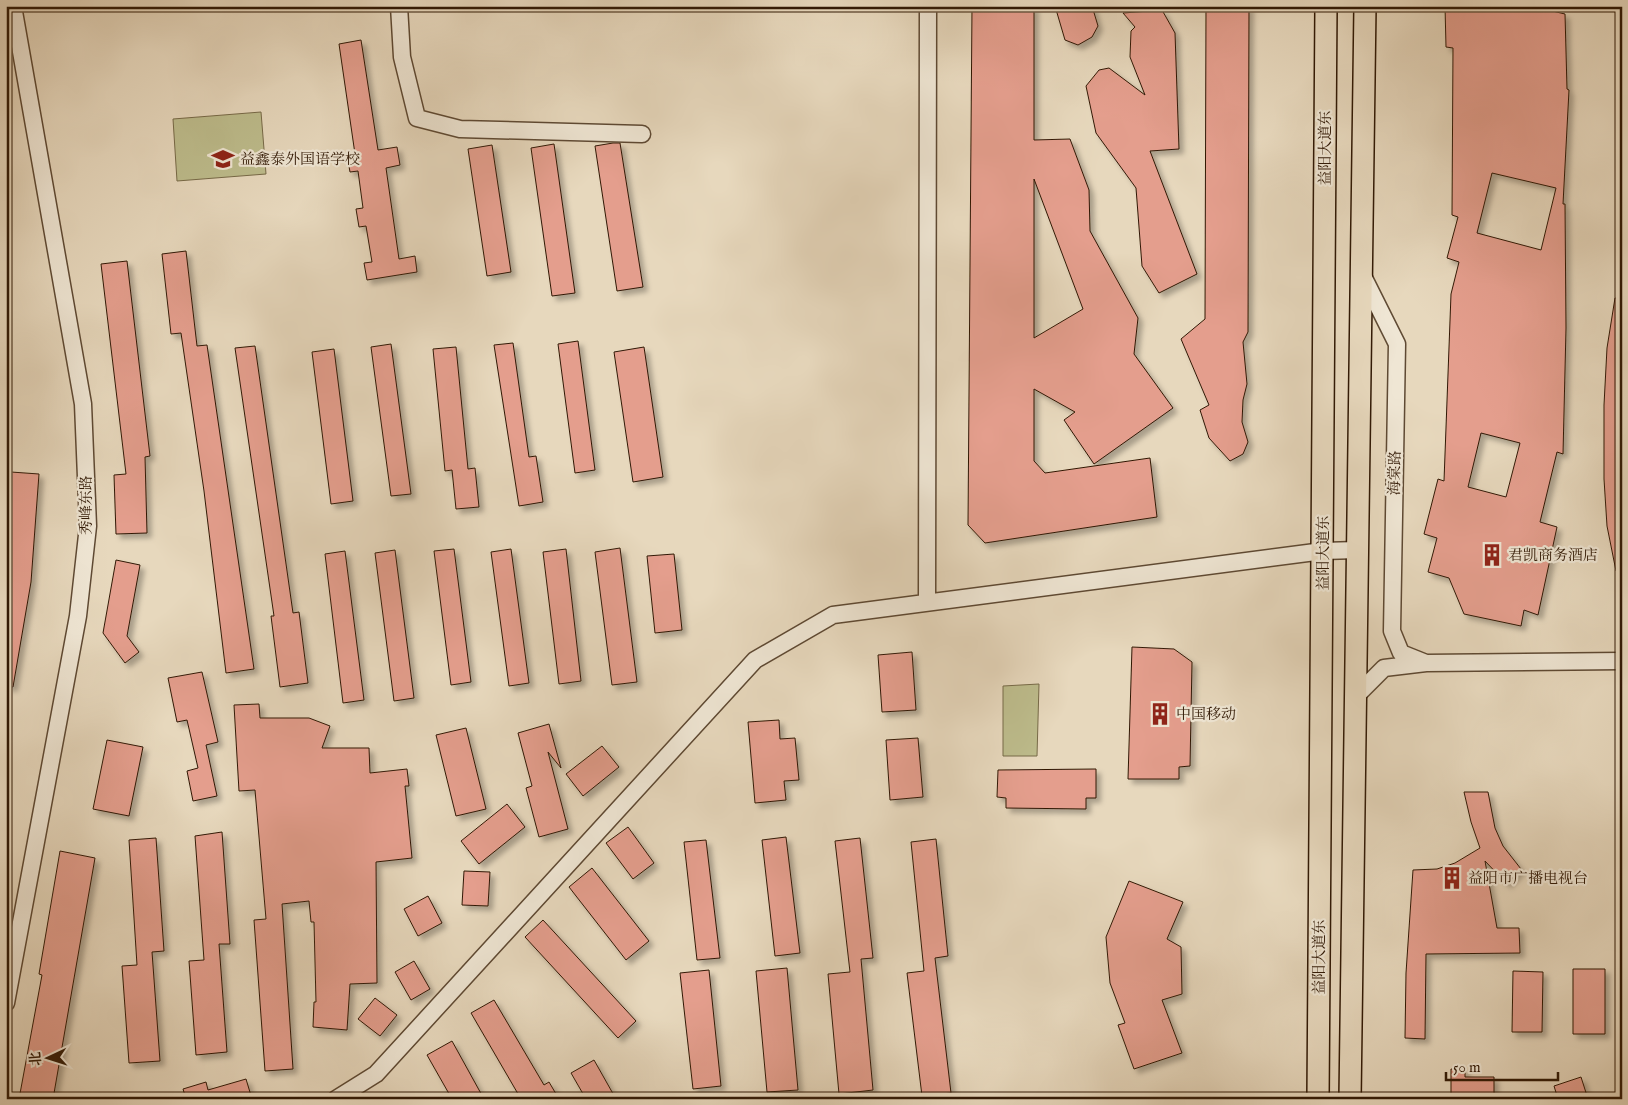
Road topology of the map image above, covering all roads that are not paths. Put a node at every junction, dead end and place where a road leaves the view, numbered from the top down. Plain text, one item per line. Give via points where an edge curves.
1 (13, 6) edge
2 (398, 6) edge
3 (928, 6) edge
4 (1326, 6) edge
5 (1365, 6) edge
6 (642, 134) dead end
7 (1362, 274) junction
8 (1357, 550) junction
9 (1323, 551) junction
10 (927, 602) junction
11 (1622, 661) edge
12 (1426, 663) junction
13 (1355, 697) junction
14 (6, 1003) edge
15 (336, 1099) edge
16 (1318, 1099) edge
17 (1350, 1099) edge

1 - 14 street, 秀峰东路 via 83,404 88,526 78,616
2 - 6 street via 402,57 417,118 460,129
3 - 10 street
4 - 9 main road, 益阳大道东
5 - 7 main road
7 - 8 main road
7 - 12 street, 海棠路 via 1397,344 1392,631 1401,653
8 - 9 street
8 - 13 main road
9 - 10 street
9 - 16 main road, 益阳大道东
10 - 15 street via 833,615 755,660 376,1074
11 - 12 street, 海棠路
12 - 13 street, 海棠路 via 1384,668
13 - 17 main road

